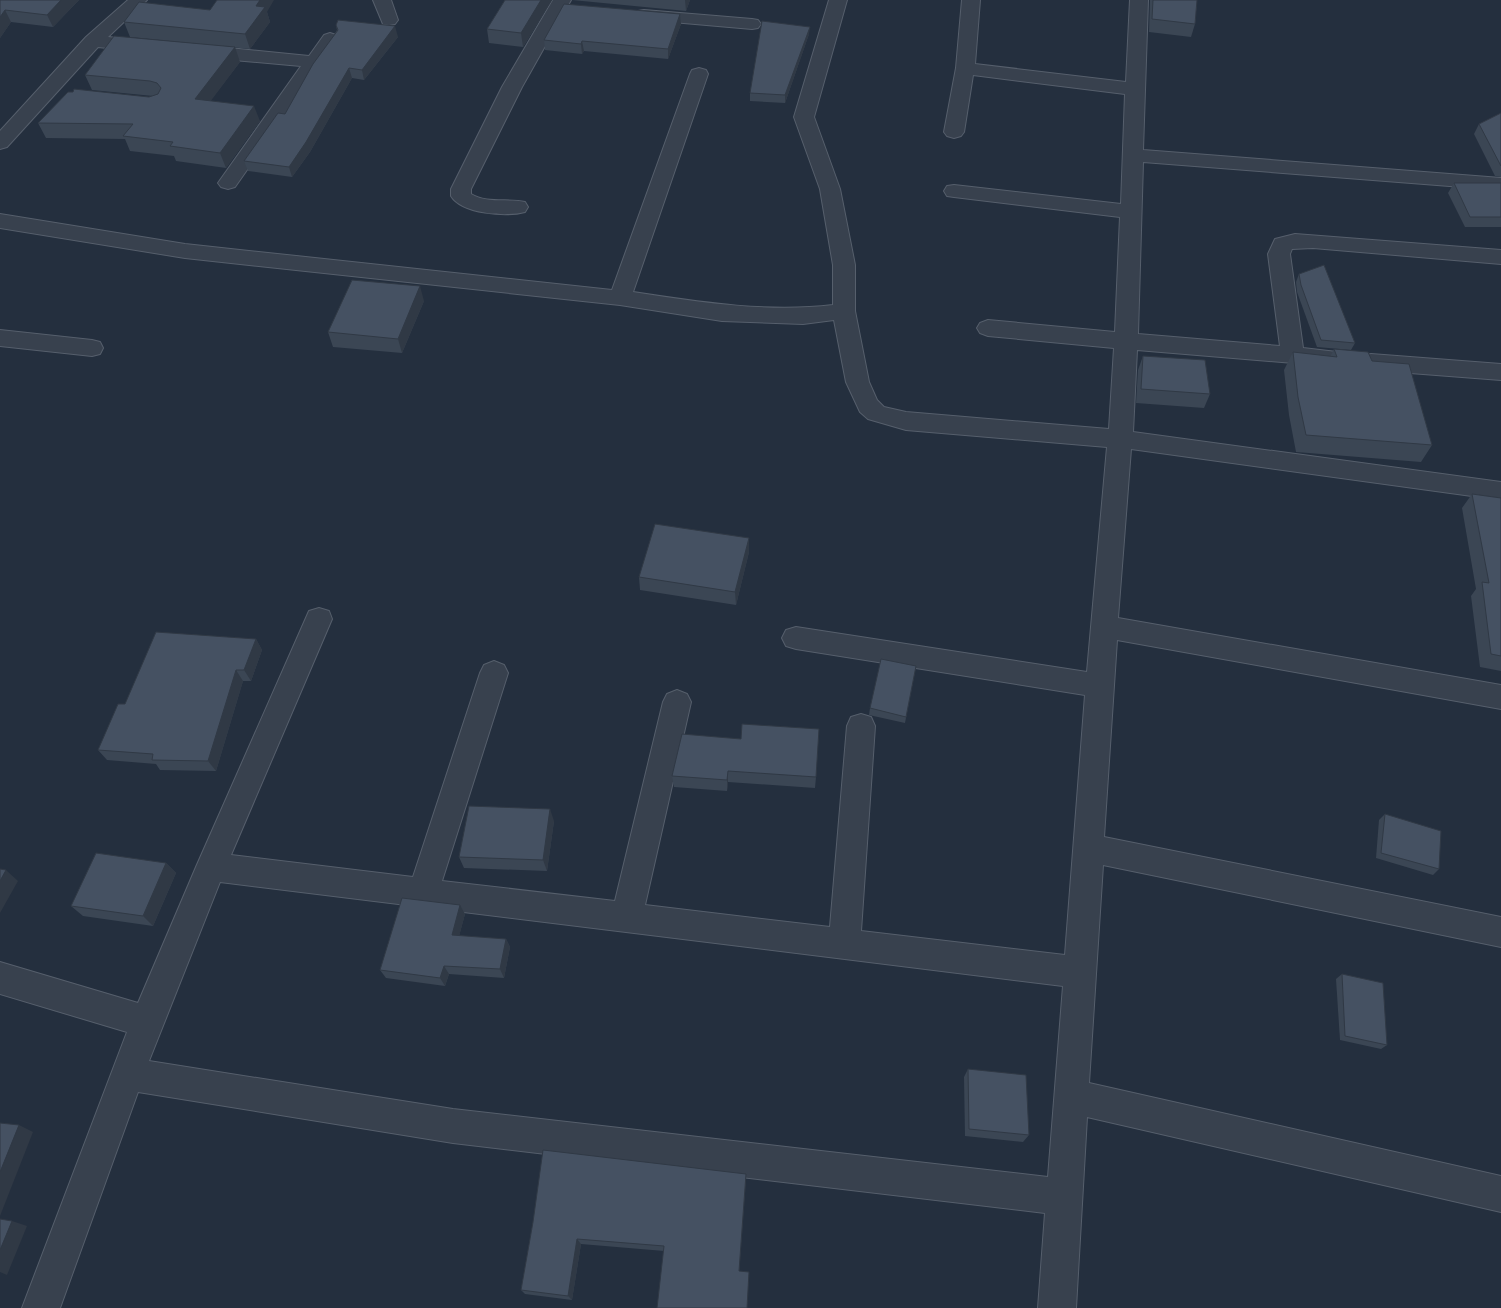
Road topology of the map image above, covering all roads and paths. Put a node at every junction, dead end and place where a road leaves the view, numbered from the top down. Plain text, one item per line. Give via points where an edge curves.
1 (138, 0) edge
2 (382, 0) edge
3 (838, 0) edge
4 (971, 0) edge
5 (1139, 0) edge
6 (566, 5) edge
7 (624, 13) edge
8 (390, 20) dead end
9 (752, 24) dead end
10 (330, 39) edge
11 (93, 40) junction
12 (160, 47) edge
13 (179, 49) edge
14 (314, 62) junction
15 (965, 68) junction
16 (699, 74) dead end
17 (1134, 89) junction
18 (46, 93) junction
19 (67, 95) edge
20 (954, 132) dead end
21 (0, 143) edge
22 (1134, 155) junction
23 (228, 183) dead end
24 (1501, 184) edge
25 (954, 191) dead end
26 (518, 206) dead end
27 (1132, 212) junction
28 (0, 221) edge
29 (1501, 258) edge
30 (620, 298) junction
31 (844, 311) junction
32 (988, 328) dead end
33 (0, 338) edge
34 (1126, 341) junction
35 (92, 348) dead end
36 (1293, 355) junction
37 (1501, 372) edge
38 (1120, 439) junction
39 (1501, 491) edge
40 (319, 619) dead end
41 (1104, 627) junction
42 (796, 638) dead end
43 (494, 673) dead end
44 (1100, 686) junction
45 (1501, 697) edge
46 (677, 702) dead end
47 (861, 726) dead end
48 (1089, 848) junction
49 (211, 867) junction
50 (424, 893) junction
51 (627, 917) junction
52 (1501, 932) edge
53 (844, 944) junction
54 (1081, 973) junction
55 (0, 978) edge
56 (147, 1022) junction
57 (128, 1074) junction
58 (1071, 1096) junction
59 (1501, 1194) edge
60 (1064, 1197) junction
61 (41, 1308) edge
62 (1057, 1308) edge

1 - 11 street
2 - 8 street
3 - 31 street via 804,118 830,189 844,265
4 - 15 street
5 - 17 street
6 - 26 street via 512,87 462,189 461,196 476,204
7 - 9 street
10 - 14 street
11 - 12 street
11 - 18 street
13 - 14 street
14 - 23 street
15 - 17 street
15 - 20 street
16 - 30 street
17 - 22 street
18 - 19 street
18 - 21 street
22 - 24 street
22 - 27 street
25 - 27 street
27 - 34 street
28 - 30 street via 185,251
29 - 36 street via 1313,240 1283,244 1279,254
30 - 31 street via 722,312 803,316
31 - 38 street via 862,400 875,412 906,421
32 - 34 street
33 - 35 street
34 - 36 street
34 - 38 street
36 - 37 street
38 - 39 street
38 - 41 street
40 - 49 street
41 - 44 street
41 - 45 street
42 - 44 street
43 - 50 street
44 - 48 street
46 - 51 street
47 - 53 street
48 - 52 street
48 - 54 street
49 - 50 street
49 - 56 street
50 - 51 street
51 - 53 street
53 - 54 street
54 - 58 street
55 - 56 street
56 - 57 street
57 - 60 street via 453,1126
57 - 61 street
58 - 59 street
58 - 60 street
60 - 62 street

